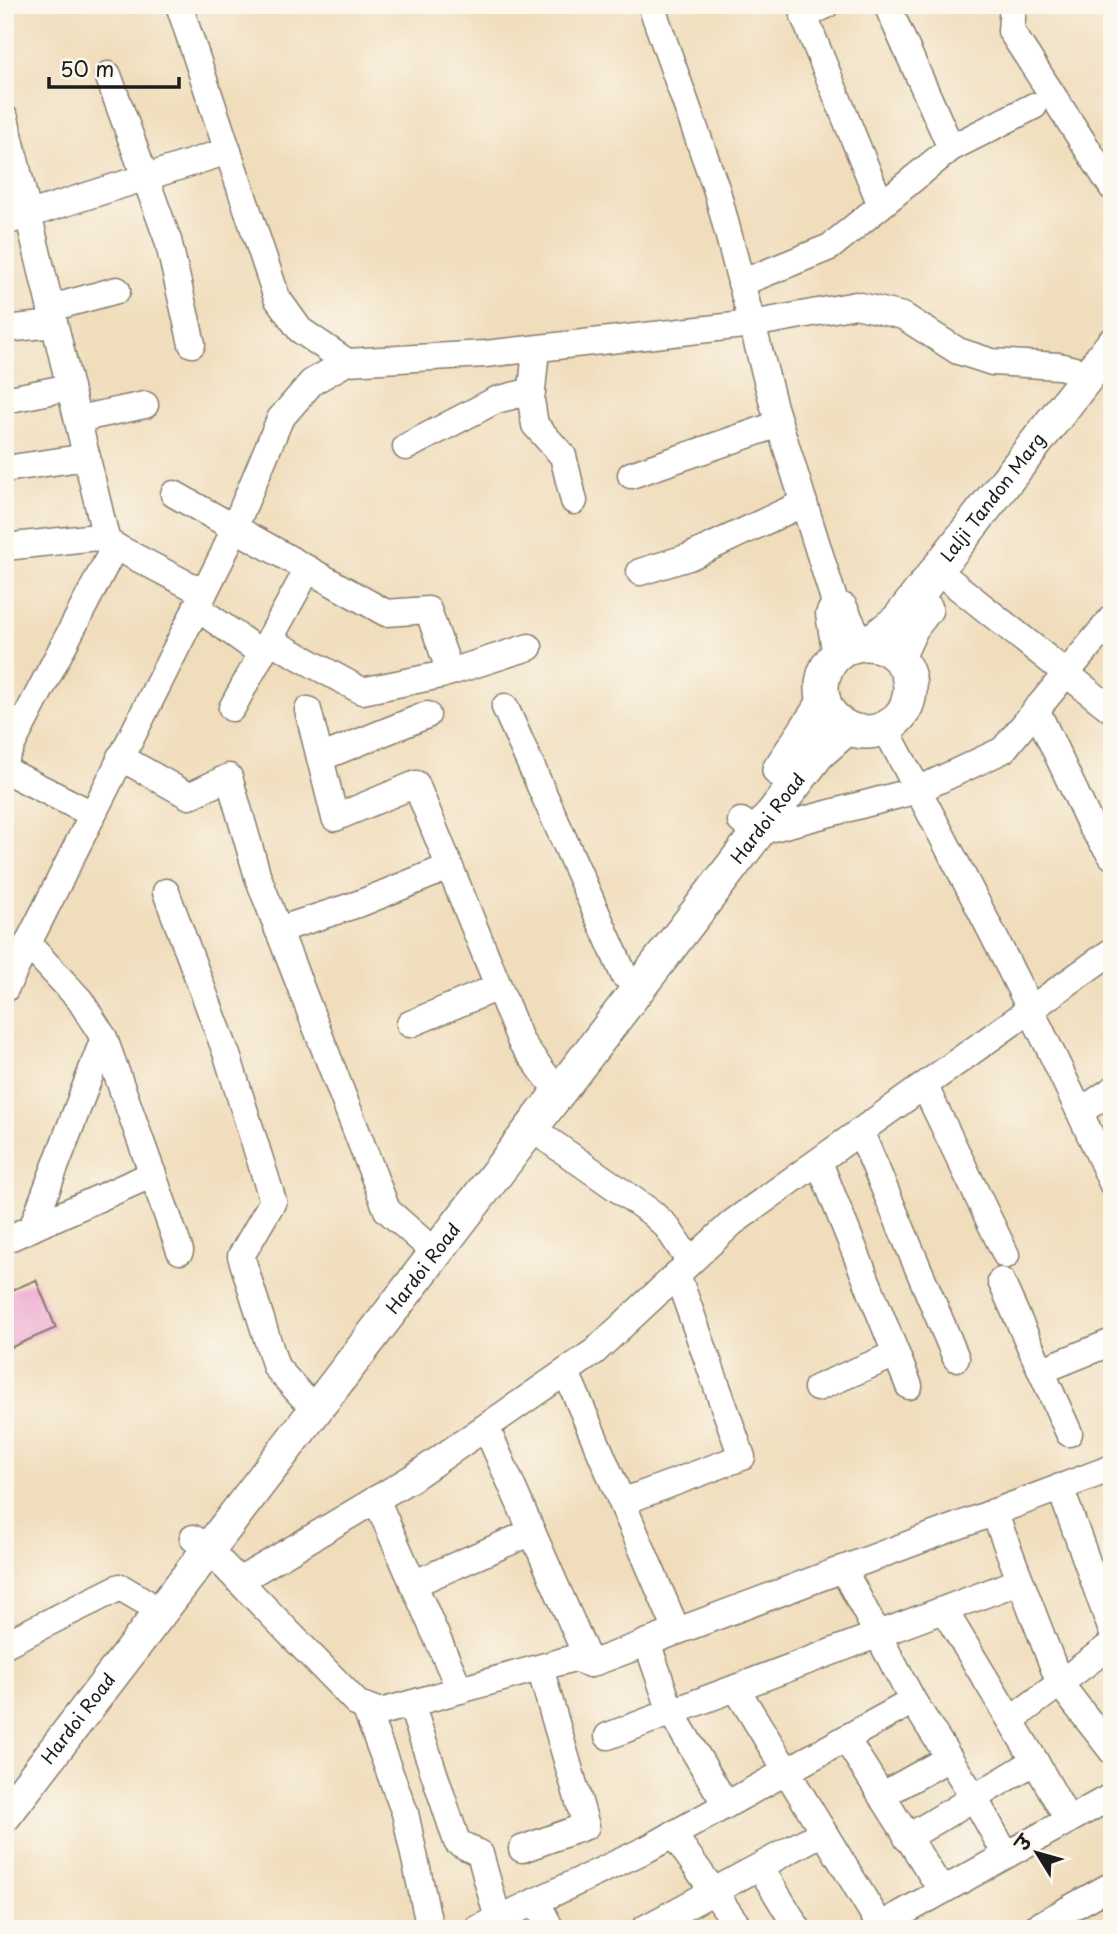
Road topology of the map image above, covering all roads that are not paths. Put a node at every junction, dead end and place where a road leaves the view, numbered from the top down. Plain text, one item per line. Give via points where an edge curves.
1 (179, 5) edge
2 (651, 5) edge
3 (826, 5) edge
4 (887, 5) edge
5 (1013, 5) edge
6 (108, 75) dead end
7 (1034, 106) dead end
8 (5, 118) edge
9 (951, 148) junction
10 (228, 151) junction
11 (147, 177) junction
12 (1112, 187) edge
13 (881, 205) junction
14 (17, 218) edge
15 (741, 283) junction
16 (117, 290) dead end
17 (52, 316) junction
18 (752, 324) junction
19 (5, 329) edge
20 (300, 330) junction
21 (192, 344) dead end
22 (1112, 345) edge
23 (536, 349) junction
24 (346, 362) junction
25 (1101, 369) edge
26 (312, 382) junction
27 (70, 387) junction
28 (532, 391) junction
29 (5, 400) edge
30 (145, 405) dead end
31 (78, 419) junction
32 (779, 424) junction
33 (406, 447) dead end
34 (87, 457) junction
35 (5, 469) edge
36 (631, 475) dead end
37 (174, 494) dead end
38 (574, 501) dead end
39 (804, 503) junction
40 (235, 527) junction
41 (111, 544) junction
42 (5, 547) edge
43 (307, 569) junction
44 (640, 572) dead end
45 (948, 579) junction
46 (200, 600) junction
47 (1112, 618) edge
48 (265, 647) junction
49 (529, 647) dead end
50 (866, 650) junction
51 (450, 672) junction
52 (1066, 673) junction
53 (823, 704) junction
54 (505, 707) dead end
55 (232, 708) dead end
56 (1037, 709) junction
57 (308, 710) dead end
58 (1112, 710) edge
59 (427, 715) dead end
60 (885, 728) junction
61 (846, 729) junction
62 (120, 757) junction
63 (5, 758) edge
64 (320, 758) junction
65 (5, 770) edge
66 (918, 790) junction
67 (92, 814) junction
68 (749, 827) junction
69 (1112, 856) edge
70 (449, 867) junction
71 (166, 892) dead end
72 (278, 930) junction
73 (28, 944) junction
74 (1112, 951) edge
75 (624, 975) junction
76 (498, 987) junction
77 (5, 989) edge
78 (1032, 1010) junction
79 (410, 1024) dead end
80 (104, 1038) junction
81 (554, 1082) junction
82 (925, 1087) junction
83 (1112, 1090) edge
84 (1080, 1112) junction
85 (531, 1128) junction
86 (860, 1133) junction
87 (819, 1162) junction
88 (153, 1174) junction
89 (1112, 1183) edge
90 (32, 1228) junction
91 (5, 1240) edge
92 (421, 1240) junction
93 (180, 1251) dead end
94 (684, 1268) junction
95 (1112, 1342) edge
96 (896, 1354) junction
97 (956, 1358) dead end
98 (1043, 1370) junction
99 (566, 1372) junction
100 (909, 1385) dead end
101 (817, 1388) dead end
102 (302, 1395) junction
103 (486, 1427) junction
104 (1069, 1433) dead end
105 (1112, 1468) edge
106 (1059, 1487) junction
107 (376, 1499) junction
108 (622, 1502) junction
109 (994, 1512) junction
110 (532, 1532) junction
111 (201, 1544) junction
112 (843, 1569) junction
113 (239, 1581) junction
114 (1020, 1581) junction
115 (413, 1584) junction
116 (144, 1601) junction
117 (944, 1610) junction
118 (677, 1631) junction
119 (1112, 1631) edge
120 (878, 1634) junction
121 (647, 1642) junction
122 (5, 1644) edge
123 (1112, 1644) edge
124 (590, 1664) junction
125 (540, 1668) junction
126 (1060, 1684) junction
127 (736, 1688) junction
128 (460, 1690) junction
129 (913, 1701) junction
130 (411, 1704) junction
131 (365, 1707) junction
132 (671, 1712) junction
133 (1011, 1720) junction
134 (608, 1736) dead end
135 (846, 1739) junction
136 (1112, 1751) edge
137 (949, 1758) junction
138 (1035, 1761) junction
139 (786, 1772) junction
140 (5, 1781) edge
141 (881, 1796) junction
142 (1112, 1796) edge
143 (975, 1799) junction
144 (726, 1805) junction
145 (5, 1815) edge
146 (1068, 1820) junction
147 (823, 1832) junction
148 (673, 1834) junction
149 (907, 1838) junction
150 (522, 1849) dead end
151 (1006, 1855) junction
152 (760, 1867) junction
153 (1112, 1885) edge
154 (942, 1891) junction
155 (714, 1892) junction
156 (536, 1901) junction
157 (1063, 1921) edge
158 (487, 1924) edge
159 (654, 1927) edge
160 (877, 1927) edge
161 (430, 1929) edge
162 (551, 1929) edge
163 (740, 1929) edge
164 (798, 1929) edge
165 (1033, 1929) edge

1 - 10 street
2 - 15 street via 717,191
3 - 13 street via 804,16
4 - 9 street
5 - 12 street via 1011,31
6 - 11 street
7 - 9 street
8 - 14 street
9 - 13 street
10 - 11 street
10 - 20 street via 277,298
11 - 14 street
11 - 21 street via 168,240
13 - 15 street via 830,247
14 - 17 street
15 - 18 street
16 - 17 street
17 - 19 street
17 - 27 street
18 - 23 street
18 - 25 street via 856,305 903,316 958,351 992,362
18 - 32 street
20 - 24 street
20 - 26 street
22 - 25 main road, Lalji Tandon Marg
23 - 24 street
23 - 28 street
24 - 26 street
25 - 45 main road, Lalji Tandon Marg
25 - 50 main road, Lalji Tandon Marg via 898,620
26 - 40 street via 280,419
27 - 29 street
27 - 31 street
28 - 33 street via 496,400
28 - 38 street via 535,425 563,456
30 - 31 street
31 - 34 street
32 - 36 street
32 - 39 street
34 - 35 street
34 - 41 street
37 - 40 street
39 - 44 street via 689,558
39 - 50 street via 835,603 829,614
40 - 43 street
40 - 46 street
41 - 42 street via 97,537
41 - 46 street
41 - 63 street
43 - 48 street
43 - 51 street via 386,613 428,610
45 - 50 main road, Lalji Tandon Marg via 912,627
45 - 52 street
46 - 48 street
46 - 62 street
47 - 52 street
48 - 51 street via 362,691
48 - 55 street
49 - 51 street
50 - 53 main road via 827,666 821,685
50 - 60 main road via 909,675 907,707
52 - 56 street
52 - 58 street
53 - 61 main road
53 - 68 main road, Hardoi Road
54 - 75 street
56 - 66 street via 1003,750
56 - 69 street via 1091,826
57 - 64 street
59 - 64 street
60 - 61 main road via 862,733
60 - 66 street
61 - 68 main road, Hardoi Road
62 - 67 street
62 - 72 street via 189,796 229,778
64 - 70 street via 335,818 416,784
65 - 67 street
66 - 68 street
66 - 78 street
67 - 73 street
68 - 75 main road, Hardoi Road
68 - 81 main road, Hardoi Road
70 - 72 street via 361,904
70 - 76 street
71 - 102 street via 227,1055 273,1201 241,1256 276,1367
72 - 92 street via 387,1210
73 - 77 street
73 - 80 street via 80,1000
74 - 78 street
75 - 81 main road, Hardoi Road
76 - 79 street
76 - 81 street via 521,1042
78 - 82 street
78 - 84 street
80 - 88 street
80 - 90 street
81 - 85 main road, Hardoi Road
81 - 92 main road, Hardoi Road
82 - 86 street
82 - 98 street
83 - 84 street
84 - 89 street
85 - 94 street via 652,1213 667,1227
85 - 111 main road, Hardoi Road
86 - 87 street
86 - 97 street
87 - 94 street via 732,1223
87 - 96 street
88 - 90 street
88 - 93 street
90 - 91 street
92 - 102 main road, Hardoi Road
94 - 99 street via 594,1352
94 - 108 street via 742,1457
95 - 98 street
96 - 100 street
96 - 101 street
98 - 104 street
99 - 103 street
99 - 108 street
102 - 111 main road, Hardoi Road
103 - 107 street
103 - 110 street
105 - 106 street
106 - 109 street
106 - 119 street
107 - 113 street
107 - 115 street
108 - 118 street
109 - 112 street
109 - 114 street
110 - 115 street
110 - 124 street
111 - 113 street
111 - 116 main road, Hardoi Road
111 - 145 main road, Hardoi Road
112 - 118 street
112 - 120 street
113 - 131 street
114 - 117 street
114 - 126 street
115 - 128 street
116 - 122 street via 120,1587
116 - 140 main road, Hardoi Road
117 - 120 street
117 - 133 street
118 - 121 street
120 - 127 street
120 - 129 street
121 - 124 street
121 - 132 street
123 - 126 street
124 - 125 street via 574,1658
125 - 128 street
125 - 150 street via 586,1826
126 - 133 street
126 - 136 street
127 - 132 street
127 - 139 street
128 - 130 street
129 - 135 street
129 - 137 street
130 - 131 street via 382,1712
130 - 158 street via 457,1842 480,1854
131 - 161 street via 405,1813
132 - 134 street
132 - 144 street
133 - 138 street
135 - 139 street
135 - 141 street
137 - 141 street
137 - 143 street
138 - 143 street
138 - 146 street
139 - 144 street
139 - 147 street
141 - 149 street
142 - 146 street
143 - 149 street
143 - 151 street
144 - 148 street
146 - 151 street
147 - 152 street
147 - 160 street
148 - 155 street
148 - 156 street
149 - 154 street
151 - 154 street
152 - 155 street
152 - 164 street
153 - 157 street
154 - 160 street
155 - 159 street
155 - 163 street
156 - 158 street
156 - 162 street
157 - 165 street

